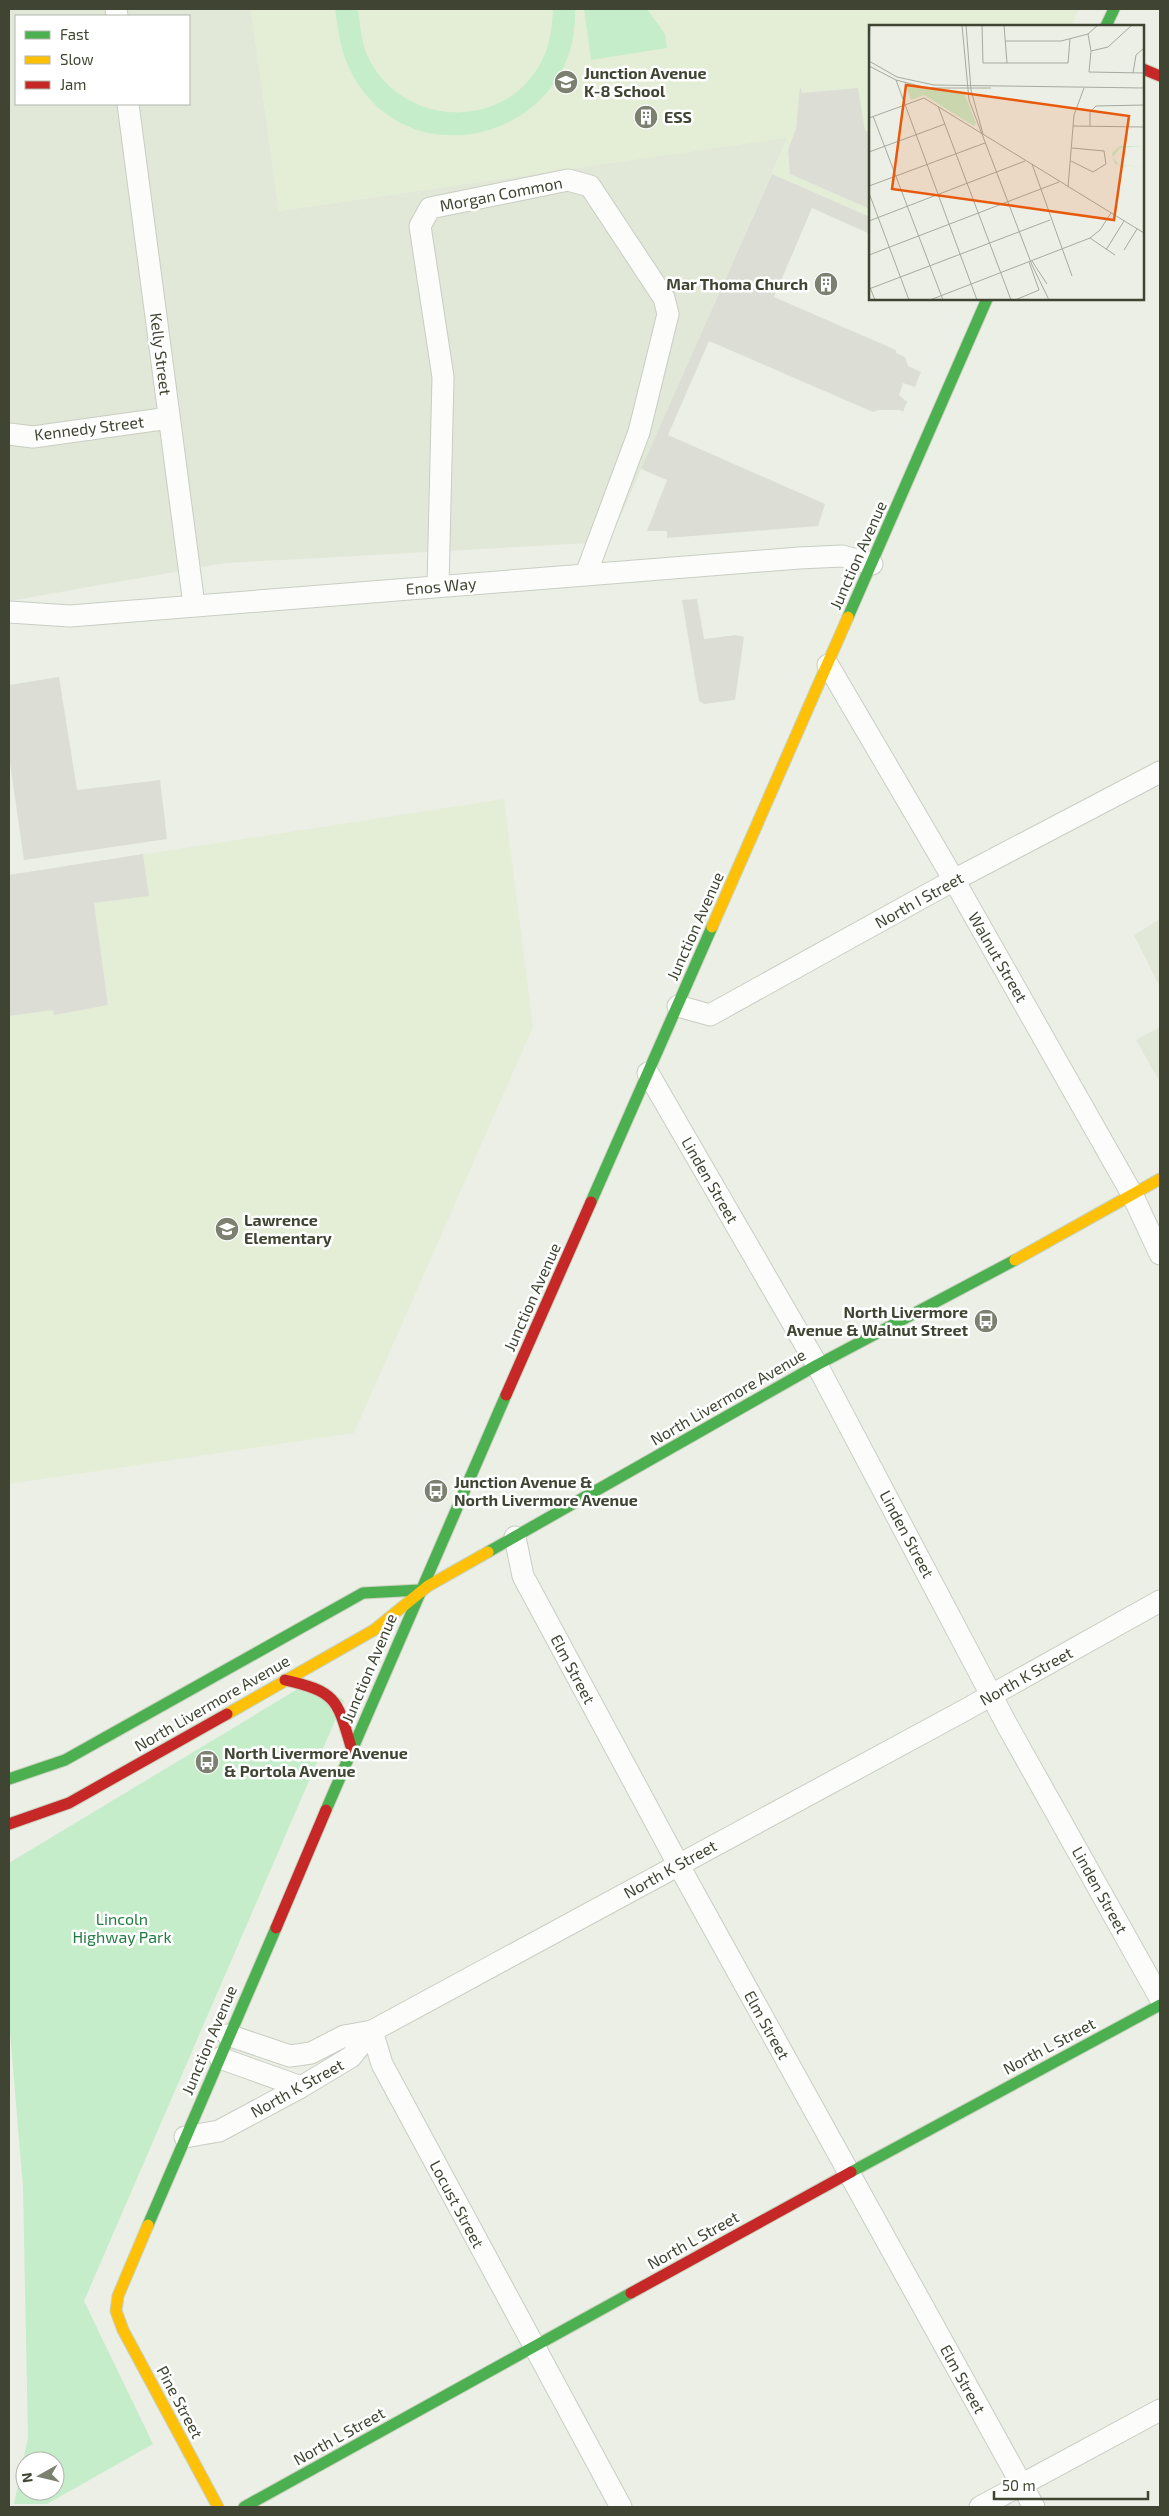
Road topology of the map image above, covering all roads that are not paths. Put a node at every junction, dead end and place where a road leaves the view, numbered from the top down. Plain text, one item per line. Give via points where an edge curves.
1 (1114, 9) edge
2 (1106, 25) edge
3 (1144, 69) edge
4 (1160, 76) edge
5 (128, 105) edge
6 (987, 300) edge
7 (169, 418) junction
8 (9, 434) edge
9 (872, 564) junction
10 (586, 574) junction
11 (438, 586) junction
12 (194, 605) junction
13 (9, 612) edge
14 (828, 665) junction
15 (1160, 772) edge
16 (954, 880) junction
17 (678, 1006) junction
18 (648, 1073) junction
19 (1160, 1179) edge
20 (1132, 1194) junction
21 (1160, 1254) edge
22 (816, 1365) junction
23 (515, 1537) junction
24 (420, 1590) junction
25 (1160, 1601) edge
26 (285, 1680) junction
27 (991, 1695) junction
28 (352, 1750) junction
29 (9, 1779) edge
30 (9, 1824) edge
31 (678, 1864) junction
32 (1160, 1998) edge
33 (1160, 2005) edge
34 (372, 2032) junction
35 (228, 2035) junction
36 (220, 2058) junction
37 (301, 2088) junction
38 (185, 2137) junction
39 (849, 2173) junction
40 (116, 2311) joint
41 (534, 2346) junction
42 (1160, 2410) edge
43 (1022, 2486) junction
44 (218, 2507) edge
45 (244, 2507) edge
46 (621, 2507) edge
47 (980, 2507) edge
48 (1034, 2507) edge

1 - 2 street
3 - 4 street
5 - 7 street, Kelly Street
6 - 9 street, Junction Avenue
7 - 8 street, Kennedy Street via 33,437
7 - 12 street, Kelly Street
9 - 10 street, Enos Way via 842,556
9 - 14 street, Junction Avenue
10 - 11 street, Enos Way
10 - 11 street, Morgan Common via 639,432 668,314 664,298 590,186 568,180 430,208 420,226 443,377
11 - 12 street, Enos Way
12 - 13 street, Enos Way via 70,616
14 - 16 street, Walnut Street
14 - 17 street, Junction Avenue
15 - 16 street, North I Street
16 - 17 street, North I Street via 710,1015
16 - 20 street, Walnut Street
17 - 18 street, Junction Avenue
18 - 22 street, Linden Street
18 - 24 street, Junction Avenue
19 - 20 street, North Livermore Avenue
20 - 21 street, Walnut Street
20 - 22 street, North Livermore Avenue via 968,1286
22 - 23 street, North Livermore Avenue
22 - 27 street, Linden Street
23 - 24 street, North Livermore Avenue
23 - 31 street, Elm Street via 523,1576
24 - 26 street, North Livermore Avenue via 374,1630
24 - 28 street, Junction Avenue
24 - 29 street, North Livermore Avenue via 363,1593 65,1760
25 - 27 street, North K Street
26 - 28 street via 318,1687 331,1695 338,1706
26 - 30 street, North Livermore Avenue via 69,1803
27 - 31 street, North K Street
27 - 32 street, Linden Street
28 - 35 street, Junction Avenue
31 - 34 street, North K Street
31 - 39 street, Elm Street
33 - 39 street, North L Street
34 - 35 street via 344,2036 310,2053 290,2056
34 - 37 street, North K Street via 352,2057
34 - 41 street, Locust Street via 382,2064
35 - 36 street, Junction Avenue
36 - 37 street
36 - 38 street, Junction Avenue
37 - 38 street, North K Street via 219,2131
38 - 40 street, Junction Avenue via 118,2296
39 - 41 street, North L Street
39 - 43 street, Elm Street
40 - 44 street, Pine Street via 123,2330
41 - 45 street, North L Street
41 - 46 street, Locust Street
42 - 43 street
43 - 47 street
43 - 48 street, Elm Street

